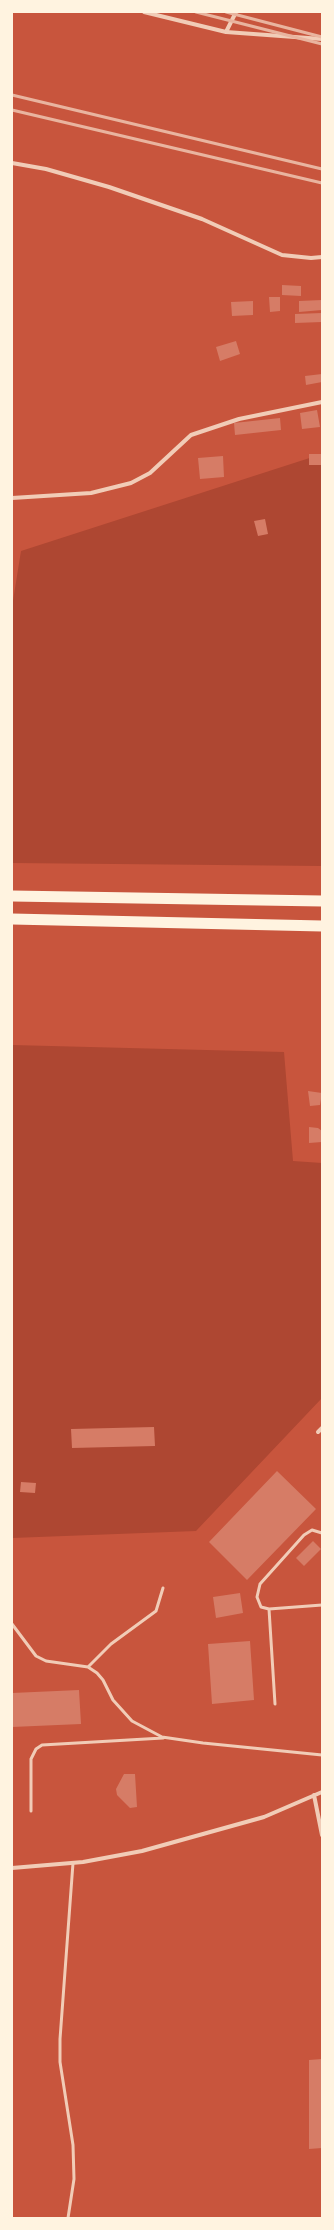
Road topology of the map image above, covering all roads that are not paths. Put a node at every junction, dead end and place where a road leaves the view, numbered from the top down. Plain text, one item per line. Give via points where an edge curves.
1 (144, 12) edge
2 (236, 12) edge
3 (226, 32) junction
4 (322, 39) edge
5 (12, 163) edge
6 (322, 257) edge
7 (322, 402) edge
8 (12, 498) edge
9 (12, 896) edge
10 (322, 901) edge
11 (12, 919) edge
12 (322, 926) edge
13 (322, 1428) edge
14 (318, 1432) dead end
15 (322, 1533) edge
16 (163, 1588) dead end
17 (322, 1605) edge
18 (269, 1610) junction
19 (12, 1624) edge
20 (88, 1667) junction
21 (275, 1704) dead end
22 (169, 1738) junction
23 (322, 1755) edge
24 (322, 1792) edge
25 (314, 1795) junction
26 (31, 1811) dead end
27 (322, 1835) edge
28 (73, 1863) junction
29 (12, 1868) edge
30 (68, 2218) edge

1 - 3 street
2 - 3 street
3 - 4 street
5 - 6 street via 46,169 195,216 282,255
7 - 8 street via 239,419 191,435 150,473 131,483 92,493
9 - 10 highway
11 - 12 highway
13 - 14 street
15 - 18 lane via 312,1530 304,1535 260,1584 257,1597 261,1607
16 - 20 lane via 156,1611 111,1644
17 - 18 lane
18 - 21 lane
19 - 20 lane via 36,1656 46,1661
20 - 22 lane via 104,1680 113,1700 132,1721 162,1737
22 - 23 lane
22 - 26 lane via 42,1745 36,1749 31,1759
24 - 25 street
25 - 27 street
25 - 28 street via 264,1818 142,1851
28 - 29 street
28 - 30 lane via 60,2039 60,2062 73,2145 74,2179

